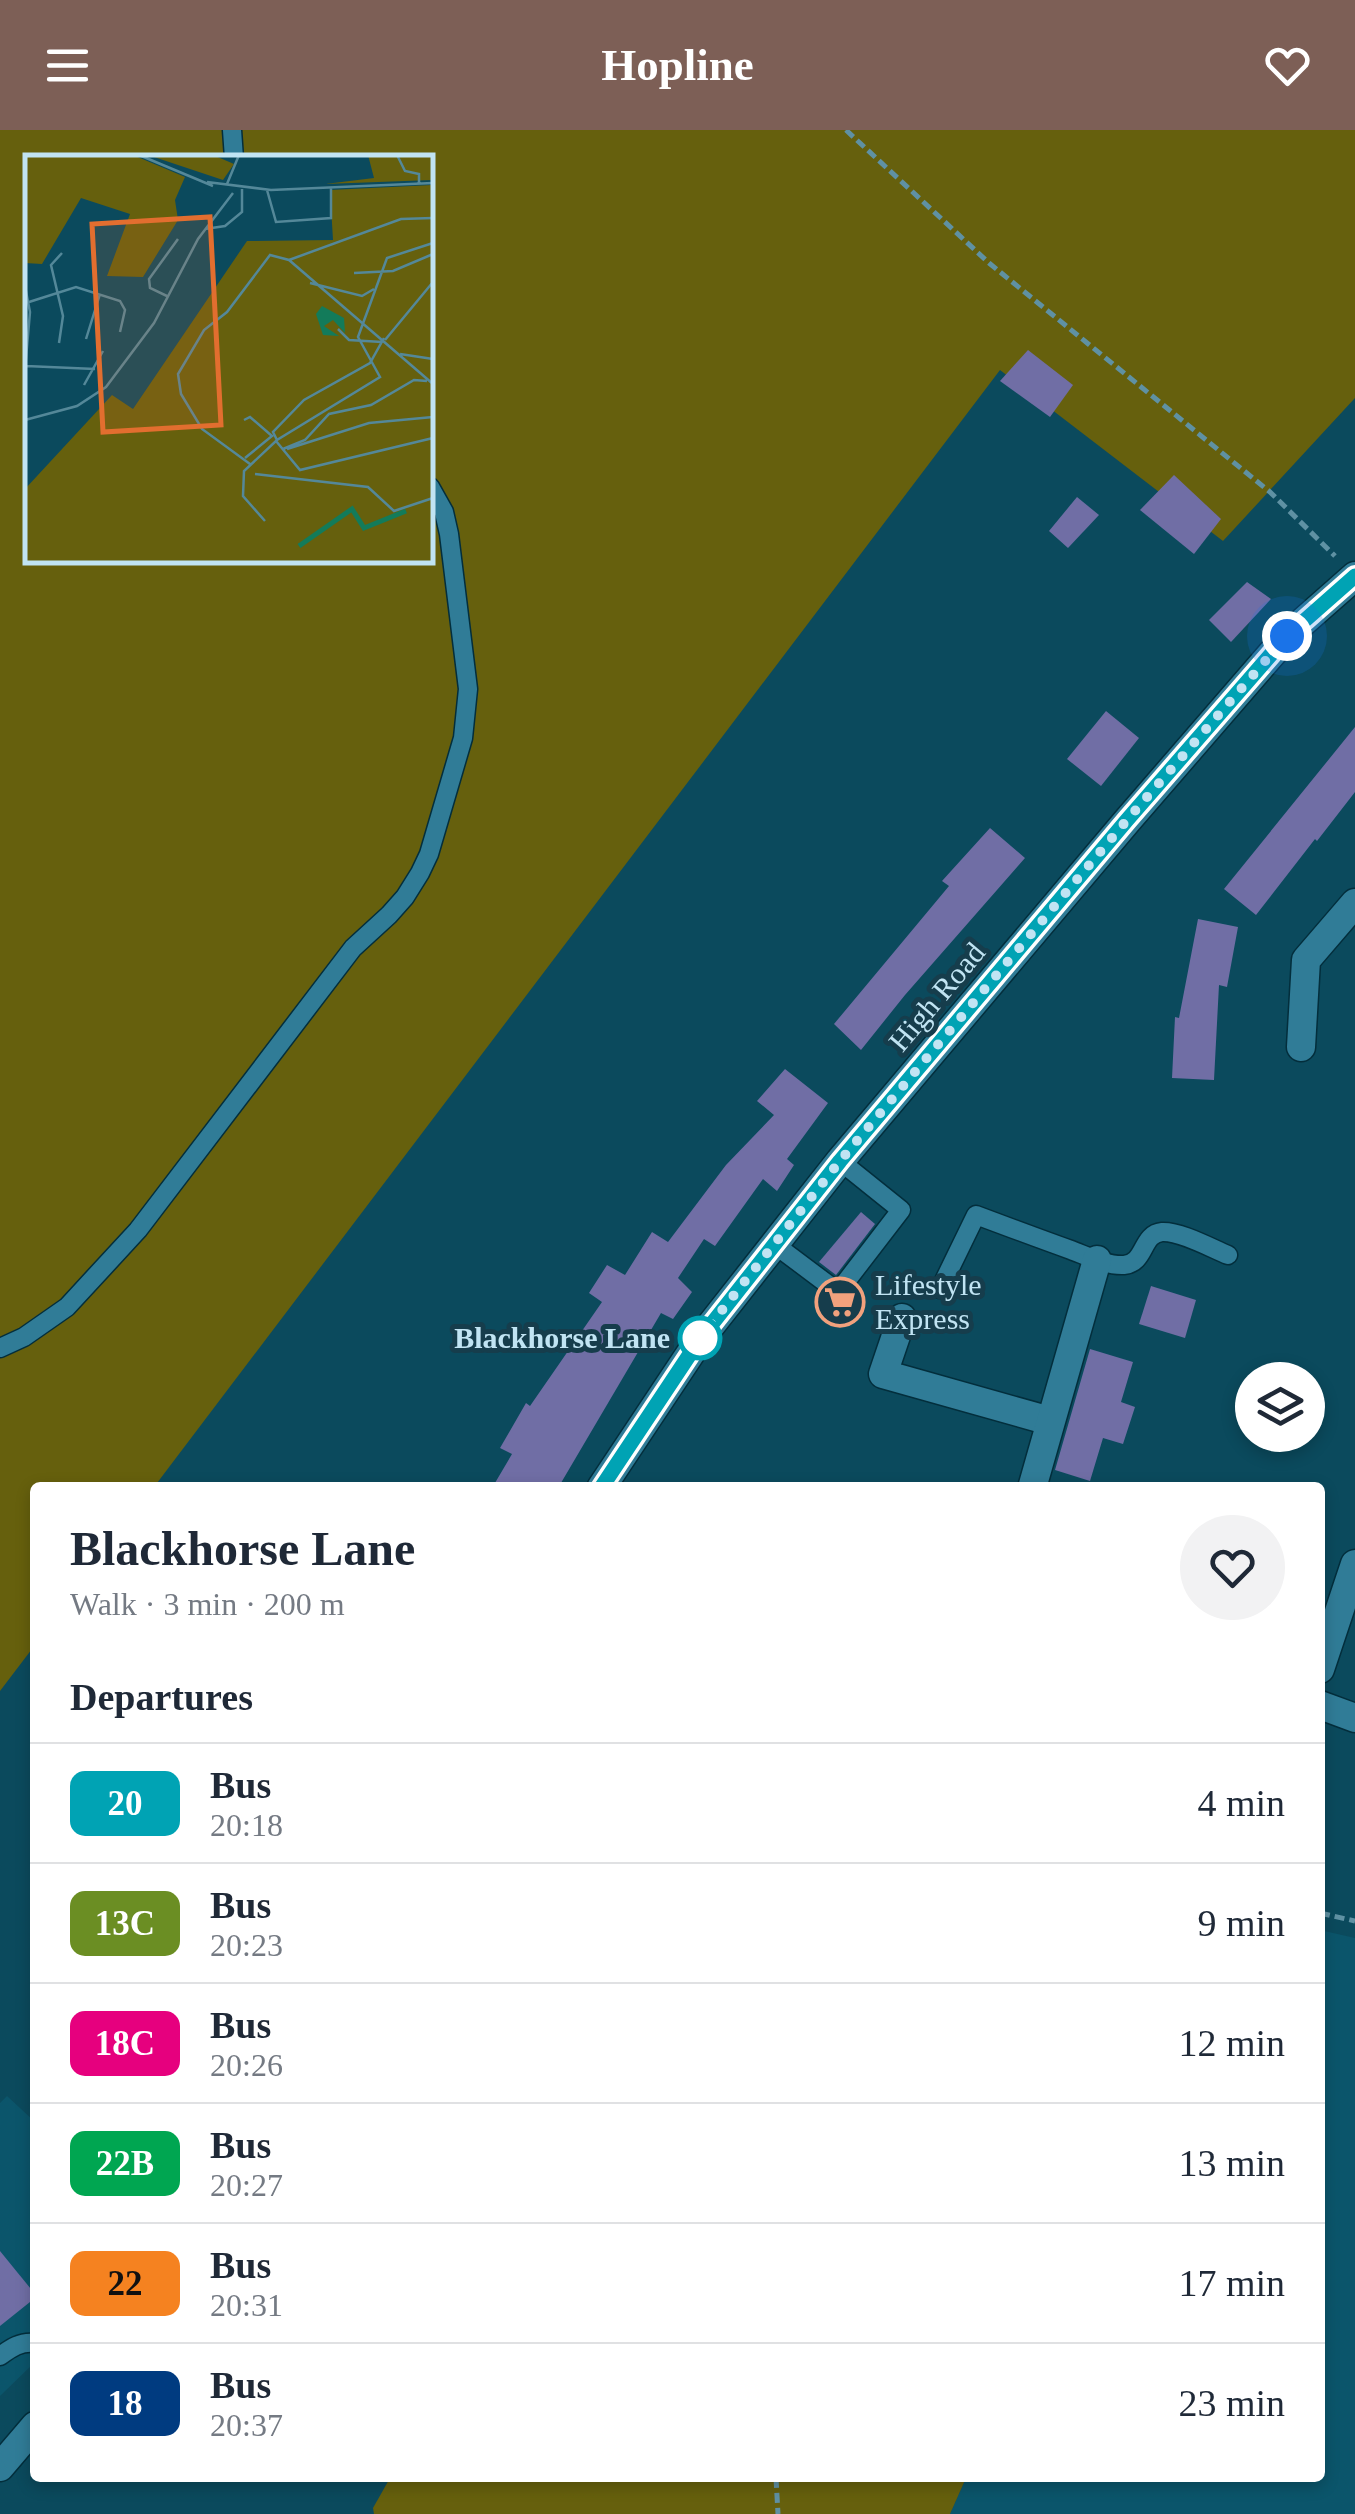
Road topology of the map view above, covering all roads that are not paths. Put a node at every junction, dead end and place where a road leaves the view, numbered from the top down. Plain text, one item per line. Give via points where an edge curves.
1 (232, 130) edge
2 (234, 155) edge
3 (432, 490) edge
4 (1348, 569) edge
5 (1355, 904) edge
6 (1301, 1047) dead end
7 (840, 1161) junction
8 (774, 1244) junction
9 (1228, 1255) dead end
10 (1097, 1260) junction
11 (940, 1289) dead end
12 (902, 1318) dead end
13 (0, 1348) edge
14 (1050, 1421) junction
15 (605, 1482) edge
16 (1034, 1482) edge
17 (1355, 1564) edge
18 (1325, 1654) edge
19 (1325, 1707) edge
20 (1355, 1718) edge
21 (30, 2342) edge
22 (0, 2356) edge
23 (30, 2432) edge
24 (0, 2466) edge

1 - 2 lane
3 - 13 lane via 449,534 468,689 464,738 420,873 353,948 138,1230 67,1307
4 - 7 main road, High Road
5 - 6 main road via 1306,960
7 - 8 main road, High Road
7 - 8 lane via 902,1210 838,1292
8 - 15 main road, High Road via 700,1339
9 - 10 lane via 1166,1232 1154,1234 1133,1263
10 - 11 lane via 976,1215
10 - 14 main road
12 - 14 main road via 884,1374
14 - 16 main road
17 - 18 main road
19 - 20 main road
21 - 22 lane
23 - 24 main road

